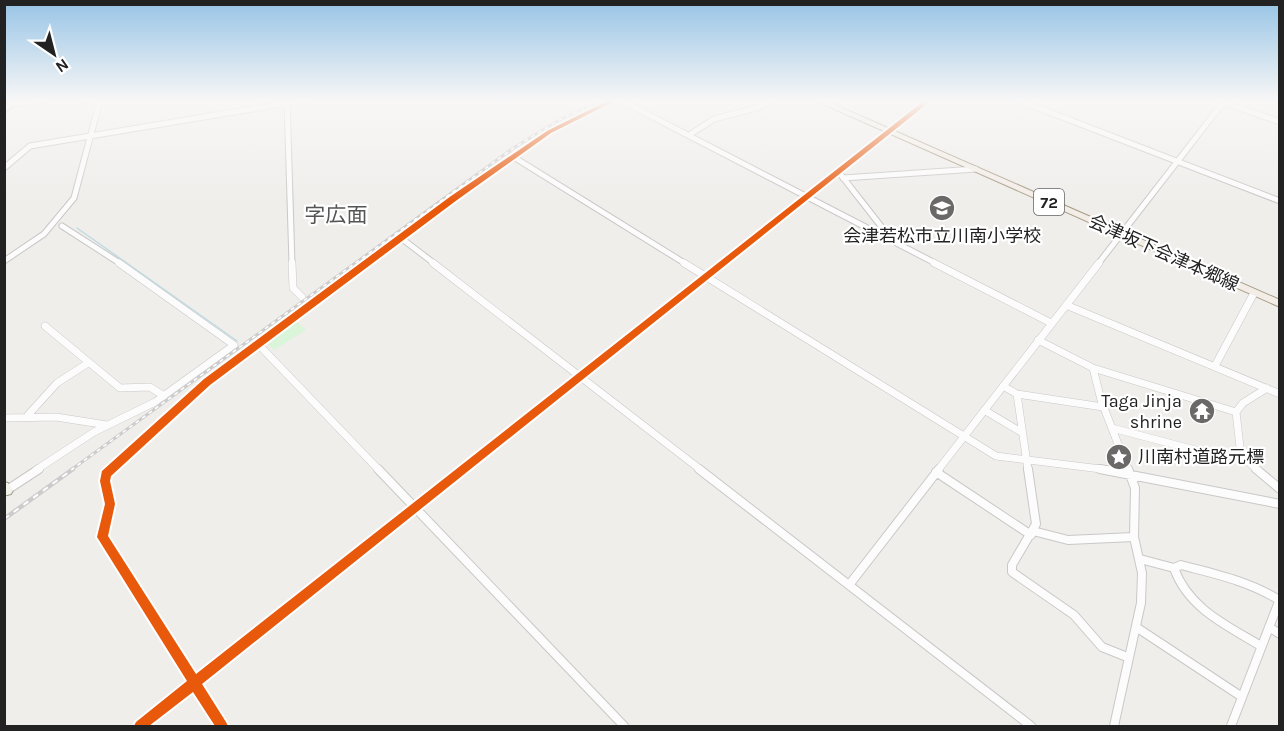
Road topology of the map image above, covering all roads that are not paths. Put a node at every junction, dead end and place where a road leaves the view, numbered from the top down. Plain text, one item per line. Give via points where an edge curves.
1 (95, 134) edge
2 (288, 134) edge
3 (546, 134) edge
4 (887, 134) edge
5 (897, 134) edge
6 (1105, 134) edge
7 (1198, 134) edge
8 (90, 135) junction
9 (689, 135) edge
10 (512, 156) junction
11 (1177, 162) junction
12 (4, 168) edge
13 (976, 169) junction
14 (841, 175) junction
15 (807, 197) junction
16 (1280, 201) edge
17 (62, 226) dead end
18 (879, 234) junction
19 (1121, 234) junction
20 (401, 238) junction
21 (4, 261) edge
22 (706, 277) junction
23 (1254, 293) junction
24 (302, 297) dead end
25 (1280, 304) edge
26 (1066, 305) junction
27 (1051, 323) junction
28 (45, 326) dead end
29 (1038, 340) junction
30 (258, 344) junction
31 (88, 363) junction
32 (1216, 364) junction
33 (1094, 368) junction
34 (581, 377) junction
35 (1003, 386) junction
36 (1267, 388) junction
37 (1017, 394) junction
38 (1280, 394) edge
39 (164, 396) junction
40 (1103, 407) junction
41 (984, 410) junction
42 (1236, 411) junction
43 (28, 415) junction
44 (4, 418) edge
45 (107, 425) junction
46 (1112, 428) junction
47 (1022, 432) junction
48 (963, 437) junction
49 (1240, 456) junction
50 (1025, 458) junction
51 (936, 472) junction
52 (1131, 476) junction
53 (1280, 489) edge
54 (5, 490) edge
55 (1280, 504) edge
56 (416, 509) junction
57 (1032, 533) junction
58 (1134, 537) junction
59 (1140, 559) junction
60 (1174, 568) junction
61 (849, 585) junction
62 (1279, 599) edge
63 (1136, 627) junction
64 (1269, 627) junction
65 (1280, 634) edge
66 (1261, 646) junction
67 (1127, 657) junction
68 (194, 683) junction
69 (1242, 697) junction
70 (140, 726) edge
71 (222, 726) edge
72 (624, 726) edge
73 (1031, 726) edge
74 (1114, 726) edge
75 (1231, 726) edge

1 - 8 street
2 - 24 street via 293,284
3 - 10 street
4 - 14 street
5 - 13 main road, 会津坂下会津本郷線 / 72
6 - 11 street
7 - 11 street
8 - 12 street via 30,146
8 - 21 street via 74,198 66,210 43,236
9 - 15 street
10 - 20 street
10 - 22 street
11 - 16 street
11 - 19 street
13 - 14 street
13 - 19 main road, 会津坂下会津本郷線 / 72
14 - 15 street
14 - 18 street via 884,230
15 - 18 street
15 - 22 street
17 - 39 street via 234,345
18 - 27 street
19 - 23 main road, 会津坂下会津本郷線 / 72
19 - 26 street
20 - 30 street
20 - 34 street
22 - 34 street
22 - 48 street
23 - 25 main road, 会津坂下会津本郷線 / 72
23 - 32 street
26 - 27 street
26 - 32 street via 1109,326
27 - 29 street
28 - 31 street
29 - 33 street
29 - 35 street
30 - 56 street
30 - 68 street via 187,399 111,468 105,481 110,504 102,537
31 - 39 street via 120,388 150,387
31 - 43 street via 57,383
32 - 36 street
33 - 40 street
33 - 42 street
34 - 56 street
34 - 61 street
35 - 37 street
35 - 41 street
36 - 38 street
36 - 42 street
37 - 40 street
37 - 47 street
39 - 45 street
40 - 46 street
41 - 47 street
41 - 48 street
42 - 49 street
43 - 44 street
43 - 45 street via 58,420 90,419
45 - 54 street
46 - 49 street via 1218,456
46 - 52 street
47 - 50 street
48 - 50 street via 996,456
48 - 51 street
49 - 53 street
50 - 52 street
50 - 57 street via 1036,524
51 - 57 street
51 - 61 street
52 - 55 street
52 - 58 street via 1136,495
56 - 68 street
56 - 72 street
57 - 58 street via 1068,540
57 - 67 street via 1012,565 1012,572 1074,615 1102,647
58 - 59 street
59 - 60 street
59 - 63 street via 1141,603
60 - 62 street via 1181,565 1253,586
60 - 66 street via 1179,582 1204,612
61 - 73 street
62 - 64 street
63 - 67 street
63 - 69 street
64 - 65 street
64 - 66 street
66 - 69 street
67 - 74 street
68 - 70 street
68 - 71 street
69 - 75 street

